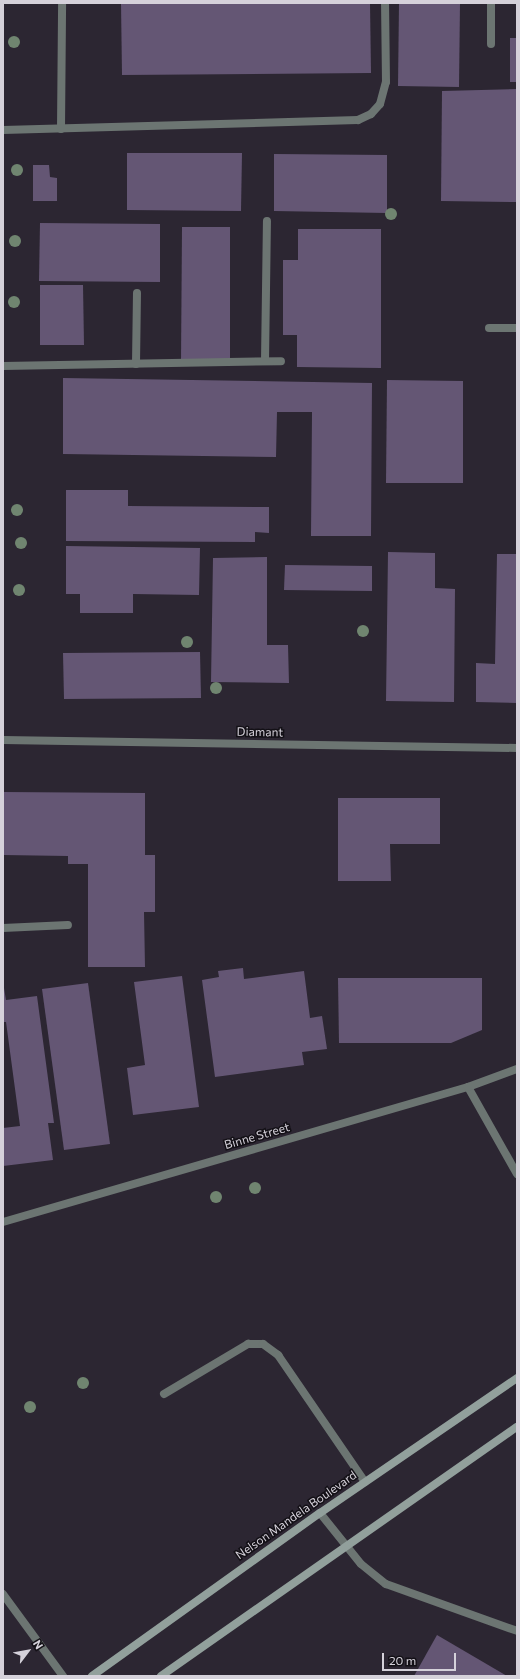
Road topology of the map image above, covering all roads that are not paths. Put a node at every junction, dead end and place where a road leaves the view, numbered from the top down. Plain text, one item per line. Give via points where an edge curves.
1 (62, 3) edge
2 (385, 3) edge
3 (491, 3) edge
4 (491, 44) dead end
5 (61, 129) junction
6 (3, 130) edge
7 (267, 221) dead end
8 (137, 293) dead end
9 (489, 328) dead end
10 (517, 328) edge
11 (265, 361) junction
12 (281, 362) dead end
13 (136, 364) junction
14 (3, 366) edge
15 (3, 740) edge
16 (517, 748) edge
17 (68, 925) dead end
18 (3, 928) edge
19 (517, 1069) edge
20 (468, 1087) junction
21 (517, 1174) edge
22 (3, 1222) edge
23 (517, 1378) edge
24 (164, 1394) dead end
25 (517, 1427) edge
26 (365, 1482) junction
27 (320, 1513) junction
28 (344, 1546) junction
29 (3, 1594) edge
30 (517, 1630) edge
31 (63, 1676) edge
32 (92, 1676) edge
33 (161, 1676) edge

1 - 5 street
2 - 5 street via 386,82 380,104 371,114 358,120
3 - 4 street
5 - 6 street
7 - 11 street
8 - 13 street
9 - 10 street
11 - 12 street
11 - 13 street
13 - 14 street
15 - 16 street, Diamant
17 - 18 street
19 - 20 street, Binne Street
20 - 21 street
20 - 22 street, Binne Street
23 - 26 street, Nelson Mandela Boulevard
24 - 26 street via 248,1344 264,1344 278,1355
25 - 28 street
26 - 27 street, Nelson Mandela Boulevard
27 - 28 street
27 - 32 street, Nelson Mandela Boulevard
28 - 30 street via 386,1584
28 - 33 street
29 - 31 street

